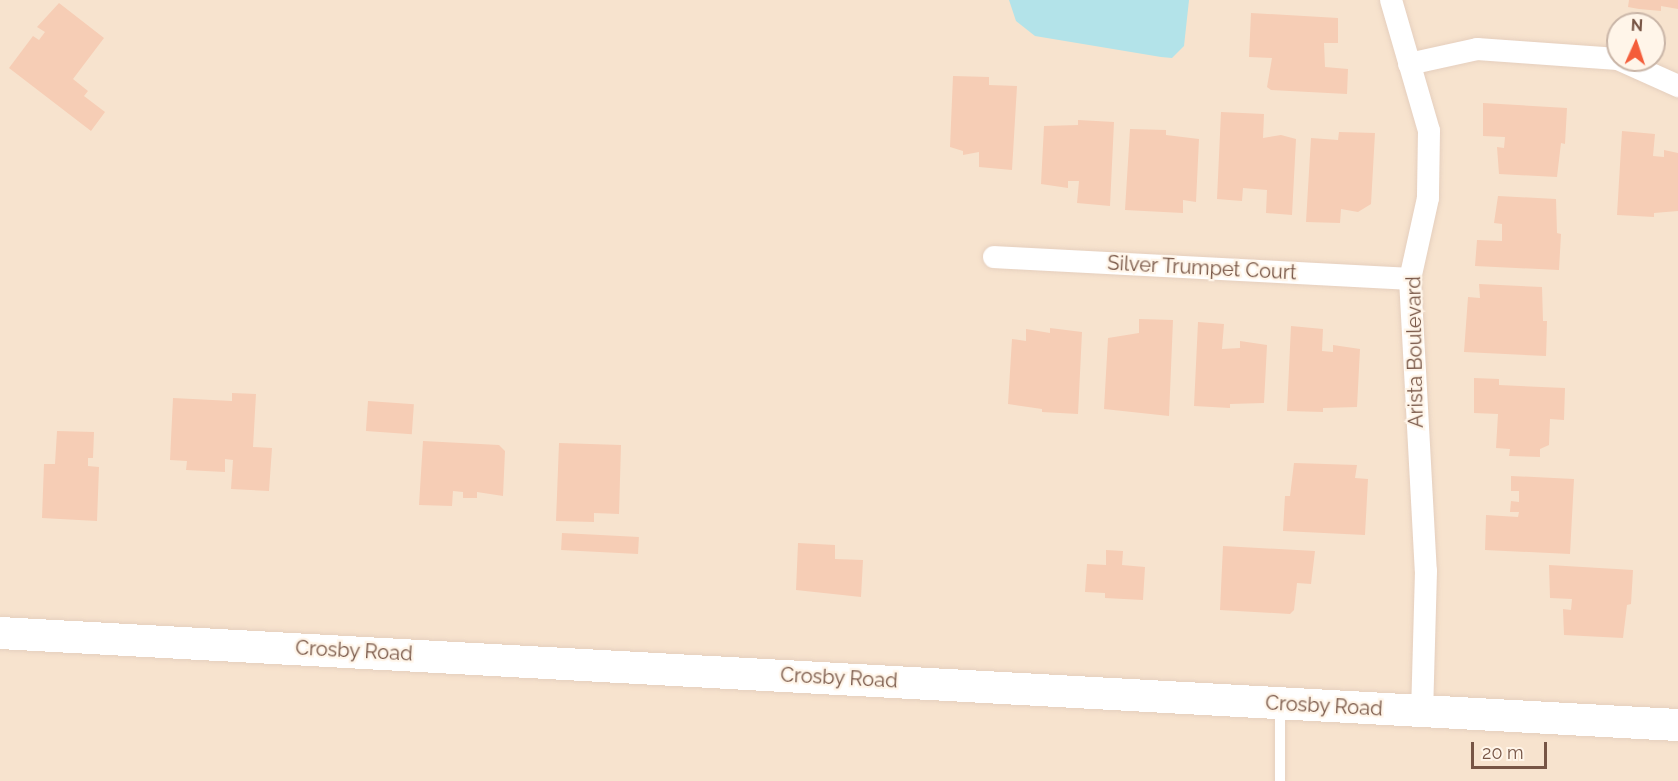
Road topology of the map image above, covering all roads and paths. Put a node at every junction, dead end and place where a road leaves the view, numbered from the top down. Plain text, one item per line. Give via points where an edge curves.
1 (1391, 0) edge
2 (1606, 59) edge
3 (1409, 64) junction
4 (1646, 72) edge
5 (1678, 86) edge
6 (994, 256) dead end
7 (1410, 279) junction
8 (0, 633) edge
9 (1280, 703) junction
10 (1422, 711) junction
11 (1678, 725) edge
12 (1280, 781) edge

1 - 3 street, Arista Boulevard
2 - 3 street via 1477,49
3 - 7 street, Arista Boulevard via 1430,132 1428,198
4 - 5 street
6 - 7 street, Silver Trumpet Court
7 - 10 street, Arista Boulevard via 1426,572
8 - 9 street, Crosby Road
9 - 10 street, Crosby Road
9 - 12 lane
10 - 11 street, Crosby Road

